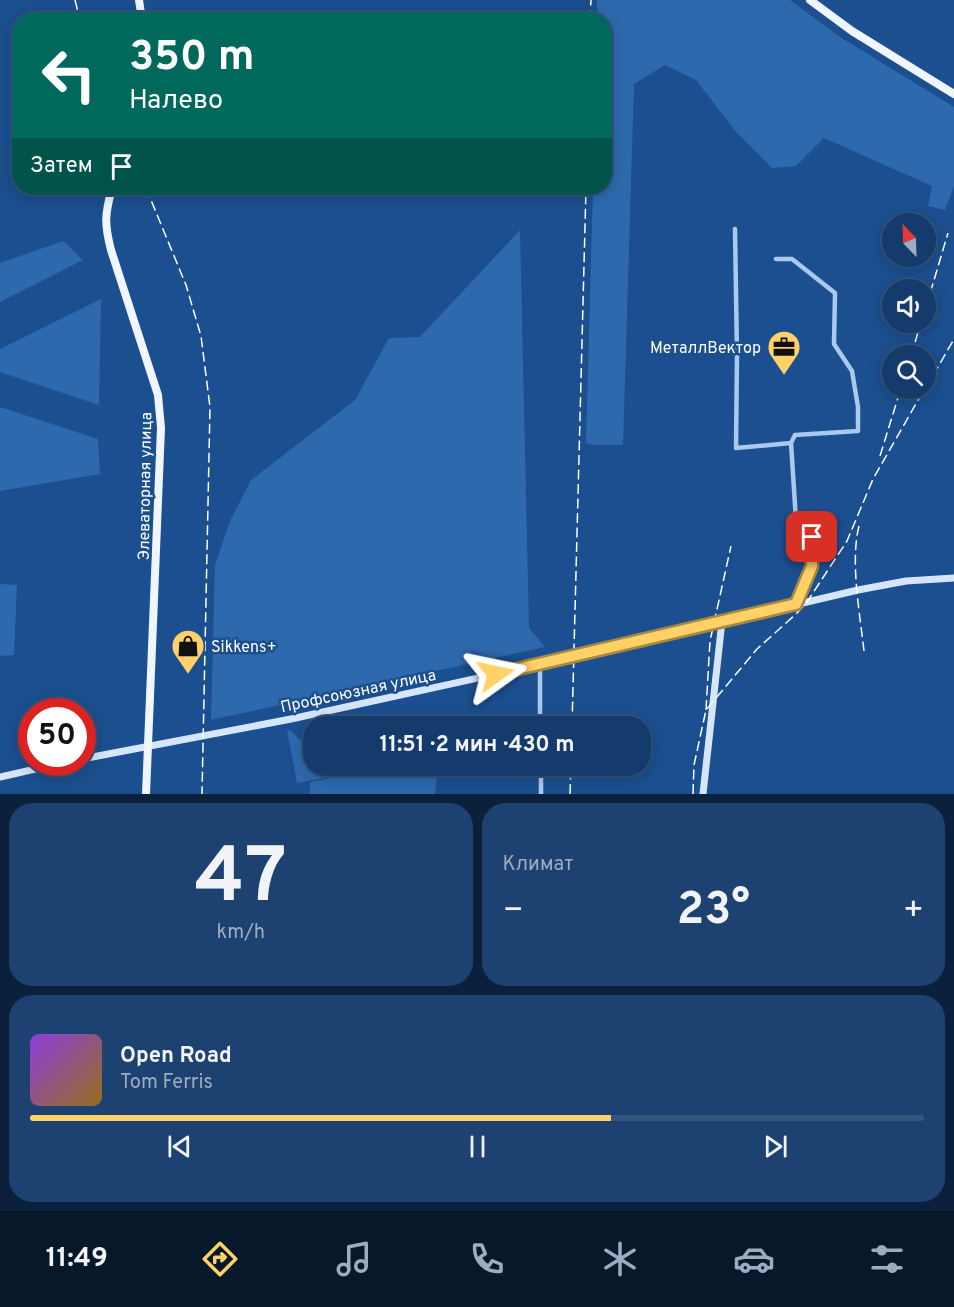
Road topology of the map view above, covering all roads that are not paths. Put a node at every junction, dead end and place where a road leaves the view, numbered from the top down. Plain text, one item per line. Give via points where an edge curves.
1 (810, 0) edge
2 (954, 94) edge
3 (110, 195) edge
4 (735, 229) dead end
5 (776, 259) dead end
6 (791, 443) junction
7 (954, 578) edge
8 (796, 604) junction
9 (722, 621) junction
10 (540, 665) junction
11 (540, 716) edge
12 (147, 745) junction
13 (96, 756) edge
14 (18, 773) edge
15 (540, 776) edge
16 (0, 777) edge
17 (146, 794) edge
18 (541, 794) edge
19 (703, 794) edge

1 - 2 main road via 852,31
3 - 12 main road, Элеваторная улица via 105,226 158,395 161,428
4 - 6 street via 736,448
5 - 6 street via 792,259 835,293 834,344 852,371 858,407 858,431 795,435
6 - 8 street via 797,536 812,537 812,566
7 - 8 main road, Профсоюзная улица via 906,581
8 - 9 main road, Профсоюзная улица
9 - 10 main road, Профсоюзная улица
9 - 19 main road
10 - 11 street
10 - 12 main road, Профсоюзная улица via 291,719
12 - 13 main road, Профсоюзная улица
12 - 17 main road, Элеваторная улица
14 - 16 main road
15 - 18 street

